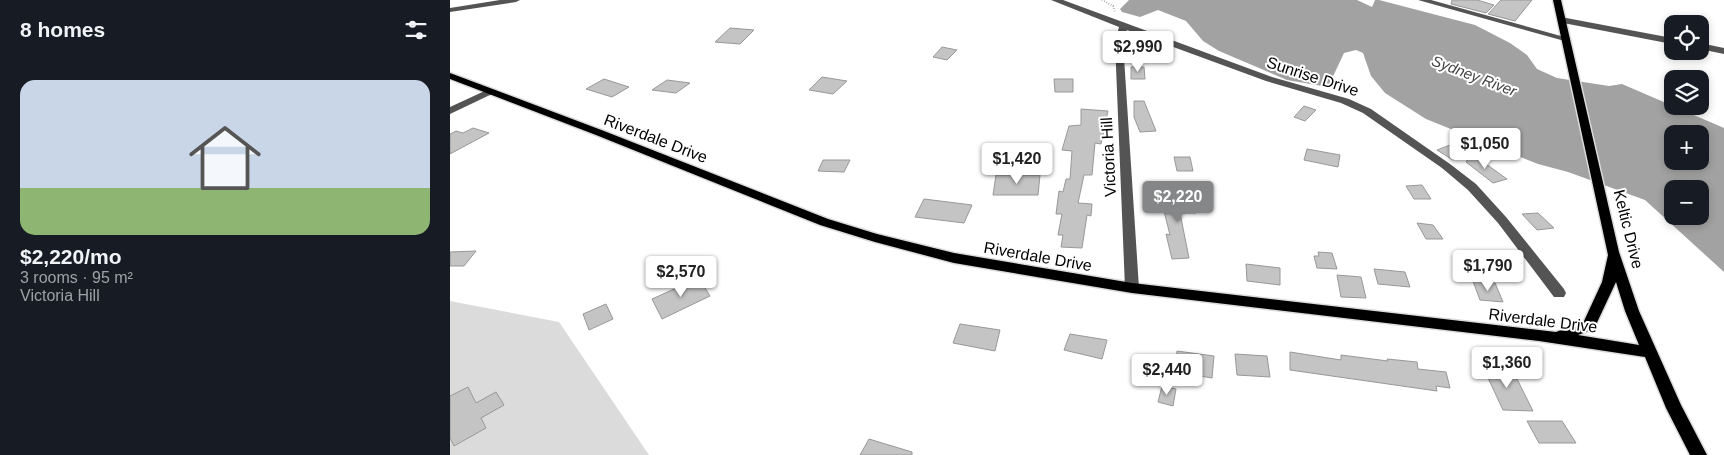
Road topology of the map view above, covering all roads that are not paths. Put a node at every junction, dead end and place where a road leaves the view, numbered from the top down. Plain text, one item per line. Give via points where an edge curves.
1 (516, 0) edge
2 (1055, 0) edge
3 (1422, 0) edge
4 (1557, 0) edge
5 (1448, 3) edge
6 (450, 10) edge
7 (1561, 20) junction
8 (1124, 26) junction
9 (1564, 38) junction
10 (1664, 39) edge
11 (1709, 48) edge
12 (1724, 51) edge
13 (450, 76) edge
14 (489, 92) junction
15 (450, 111) edge
16 (1613, 252) junction
17 (1132, 288) junction
18 (1559, 293) dead end
19 (1558, 338) junction
20 (1649, 352) junction
21 (1699, 455) edge

1 - 6 street
2 - 8 street, Sunrise Drive
3 - 5 street
4 - 7 main road, Keltic Drive
5 - 9 street
7 - 9 main road, Keltic Drive
7 - 10 street
8 - 17 street, Victoria Hill via 1119,42
8 - 18 street, Sunrise Drive via 1367,111 1472,187
9 - 16 main road, Keltic Drive
11 - 12 street
13 - 14 main road, Riverdale Drive
14 - 15 street
14 - 17 main road, Riverdale Drive via 824,222 875,238 954,258
16 - 19 main road via 1609,282 1590,325
16 - 20 main road, Keltic Drive
17 - 19 main road, Riverdale Drive
19 - 20 main road, Riverdale Drive
20 - 21 main road, Keltic Drive

